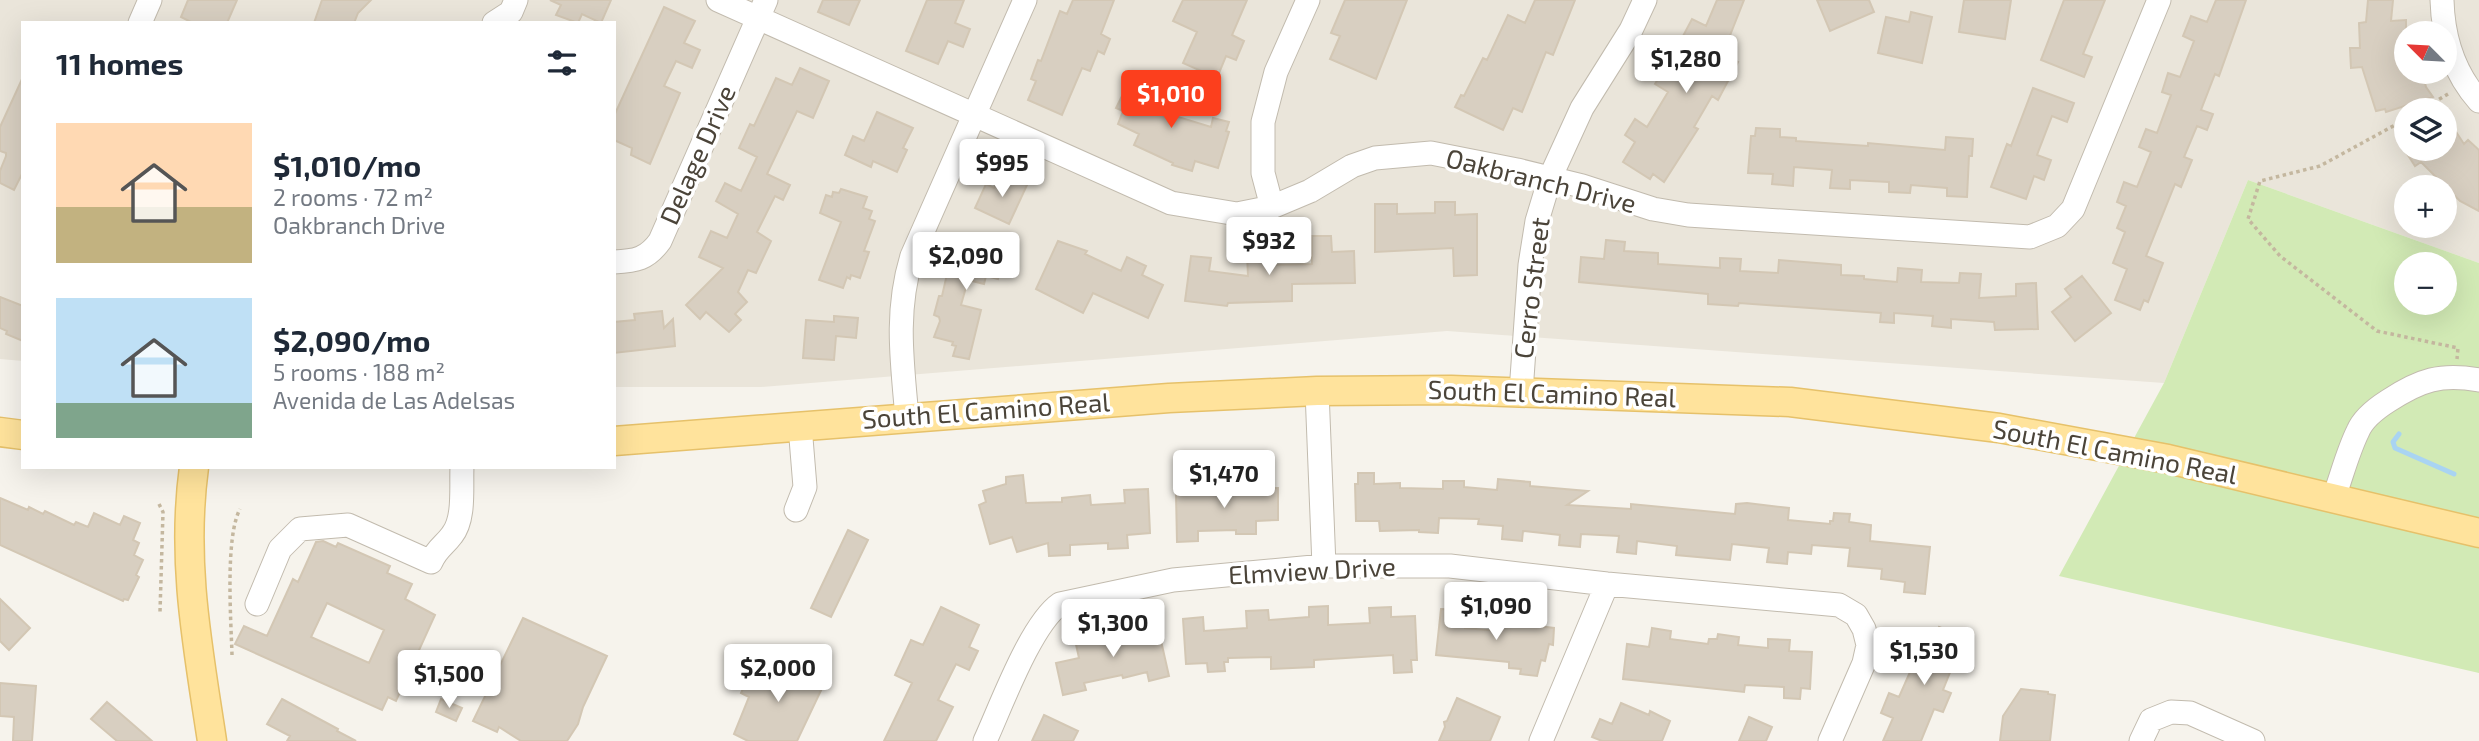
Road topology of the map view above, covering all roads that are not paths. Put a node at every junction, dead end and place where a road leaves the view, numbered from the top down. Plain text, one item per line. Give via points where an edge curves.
1 (150, 0) edge
2 (516, 0) edge
3 (718, 0) edge
4 (1025, 0) edge
5 (1308, 0) edge
6 (1645, 0) edge
7 (2158, 0) edge
8 (2442, 0) edge
9 (762, 9) edge
10 (141, 21) edge
11 (497, 21) edge
12 (2479, 101) edge
13 (973, 115) junction
14 (1550, 178) junction
15 (1272, 206) junction
16 (616, 262) edge
17 (2479, 380) edge
18 (1317, 390) junction
19 (1521, 392) junction
20 (907, 417) junction
21 (800, 426) junction
22 (0, 432) edge
23 (21, 435) edge
24 (616, 441) edge
25 (194, 469) edge
26 (463, 469) edge
27 (2334, 497) junction
28 (796, 510) dead end
29 (2479, 533) edge
30 (1324, 566) junction
31 (1607, 584) junction
32 (257, 604) dead end
33 (212, 741) edge
34 (985, 741) edge
35 (1541, 741) edge
36 (1830, 741) edge
37 (2141, 741) edge
38 (2253, 741) edge

1 - 10 street
2 - 11 street via 511,12
3 - 9 street, Oakbranch Drive
4 - 13 street
5 - 15 street via 1276,72 1263,122 1263,173
6 - 14 street, Cerro Street via 1582,108
7 - 14 street, Oakbranch Drive via 2074,209 2057,226 2030,237 1688,215
8 - 12 street via 2442,24 2451,52 2466,87
9 - 13 street, Oakbranch Drive
9 - 16 street, Delage Drive via 660,241 637,261
13 - 15 street, Oakbranch Drive via 1171,203 1237,214
13 - 20 street via 905,280 900,335
14 - 15 street, Oakbranch Drive via 1430,153 1375,158
14 - 19 street, Cerro Street via 1530,265
17 - 27 street via 2438,377 2419,382 2376,409 2358,429
18 - 19 main road, South El Camino Real
18 - 20 main road, South El Camino Real
18 - 30 street
19 - 27 main road, South El Camino Real via 1790,402 1986,427 2168,459
20 - 21 main road, South El Camino Real
21 - 24 main road, South El Camino Real
21 - 28 street via 805,487
22 - 23 main road
25 - 33 main road via 189,506 190,598
26 - 32 street via 454,534 431,562 348,526 300,529 280,549
27 - 29 main road, South El Camino Real
30 - 31 street, Elmview Drive via 1450,566
30 - 34 street, Elmview Drive via 1173,580 1060,604 1037,629
31 - 35 street
31 - 36 street, Elmview Drive via 1839,605 1856,615 1868,645
37 - 38 street via 2151,720 2172,712 2190,713

